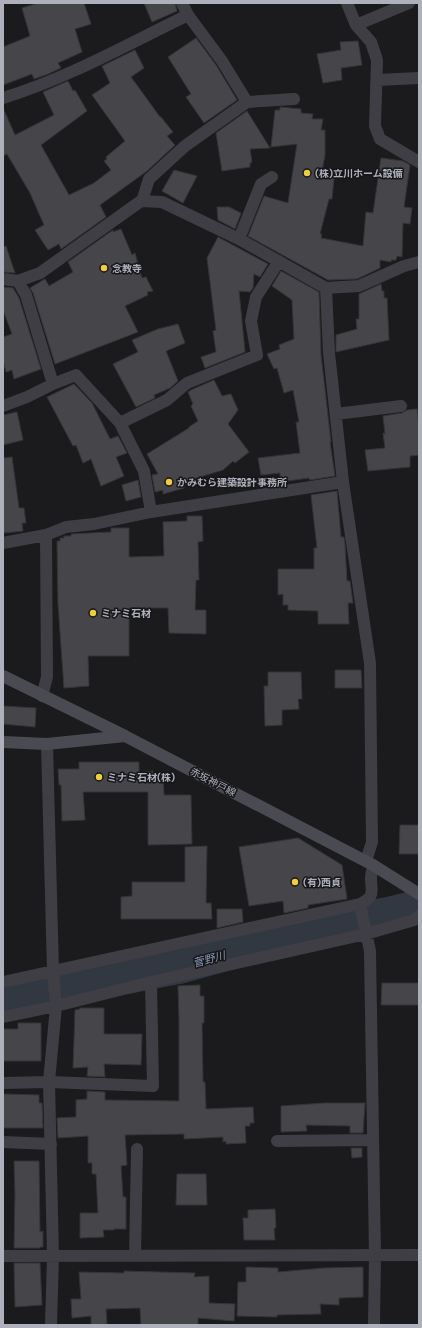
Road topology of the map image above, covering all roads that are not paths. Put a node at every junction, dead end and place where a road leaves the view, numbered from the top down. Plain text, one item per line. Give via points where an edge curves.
1 (182, 3) edge
2 (347, 3) edge
3 (409, 4) edge
4 (188, 15) junction
5 (356, 25) junction
6 (419, 78) edge
7 (377, 80) junction
8 (3, 98) edge
9 (294, 99) dead end
10 (247, 102) junction
11 (419, 162) edge
12 (272, 177) dead end
13 (142, 201) junction
14 (239, 239) junction
15 (279, 261) junction
16 (419, 262) edge
17 (3, 279) edge
18 (18, 281) junction
19 (326, 288) junction
20 (53, 384) junction
21 (3, 406) edge
22 (401, 406) dead end
23 (336, 414) junction
24 (120, 423) junction
25 (343, 482) junction
26 (151, 512) junction
27 (46, 535) junction
28 (3, 543) edge
29 (3, 676) edge
30 (42, 696) junction
31 (125, 736) junction
32 (3, 742) edge
33 (47, 744) junction
34 (370, 863) junction
35 (419, 894) edge
36 (361, 907) junction
37 (419, 916) edge
38 (365, 930) junction
39 (53, 971) junction
40 (3, 982) edge
41 (151, 982) junction
42 (55, 1002) junction
43 (3, 1017) edge
44 (49, 1082) junction
45 (3, 1083) edge
46 (373, 1140) junction
47 (277, 1141) dead end
48 (3, 1142) edge
49 (51, 1144) junction
50 (137, 1149) dead end
51 (375, 1255) junction
52 (419, 1255) edge
53 (3, 1256) edge
54 (53, 1256) junction
55 (135, 1256) junction
56 (51, 1325) edge
57 (374, 1325) edge

1 - 4 street
2 - 5 street
3 - 5 street
4 - 8 street via 30,90
4 - 10 street via 222,60
5 - 7 street via 371,42 377,60
6 - 7 street
7 - 11 street via 375,126 380,139
9 - 10 street
10 - 13 street via 185,146 149,179
12 - 14 street via 261,184
13 - 14 street via 162,202
13 - 18 street via 40,273
14 - 15 street
15 - 19 street
15 - 24 street via 256,297 251,321 257,355 187,383 167,400
16 - 19 street via 359,286
17 - 18 street
18 - 20 street via 26,295
19 - 23 street via 329,353
20 - 21 street
20 - 24 street via 76,375
22 - 23 street
23 - 25 street
24 - 26 street via 144,471
25 - 26 street
25 - 34 street via 370,663
26 - 27 street via 66,527
27 - 28 street
27 - 30 street via 47,677
29 - 30 main road, 赤坂神戸線
30 - 31 main road, 赤坂神戸線
31 - 33 main road
31 - 34 main road, 赤坂神戸線
32 - 33 main road
33 - 39 street
34 - 35 main road, 赤坂神戸線
34 - 36 street via 372,894
36 - 38 street
36 - 39 street
37 - 38 street via 414,920
38 - 41 street
38 - 46 street via 370,951
39 - 40 street
39 - 42 street
41 - 42 street
41 - 44 street via 153,1086
42 - 43 street
42 - 44 street
44 - 45 street
44 - 49 street
46 - 47 street
46 - 51 street
48 - 49 street
49 - 54 street
50 - 55 street
51 - 52 street
51 - 55 street
51 - 57 street
53 - 54 street
54 - 55 street
54 - 56 street

